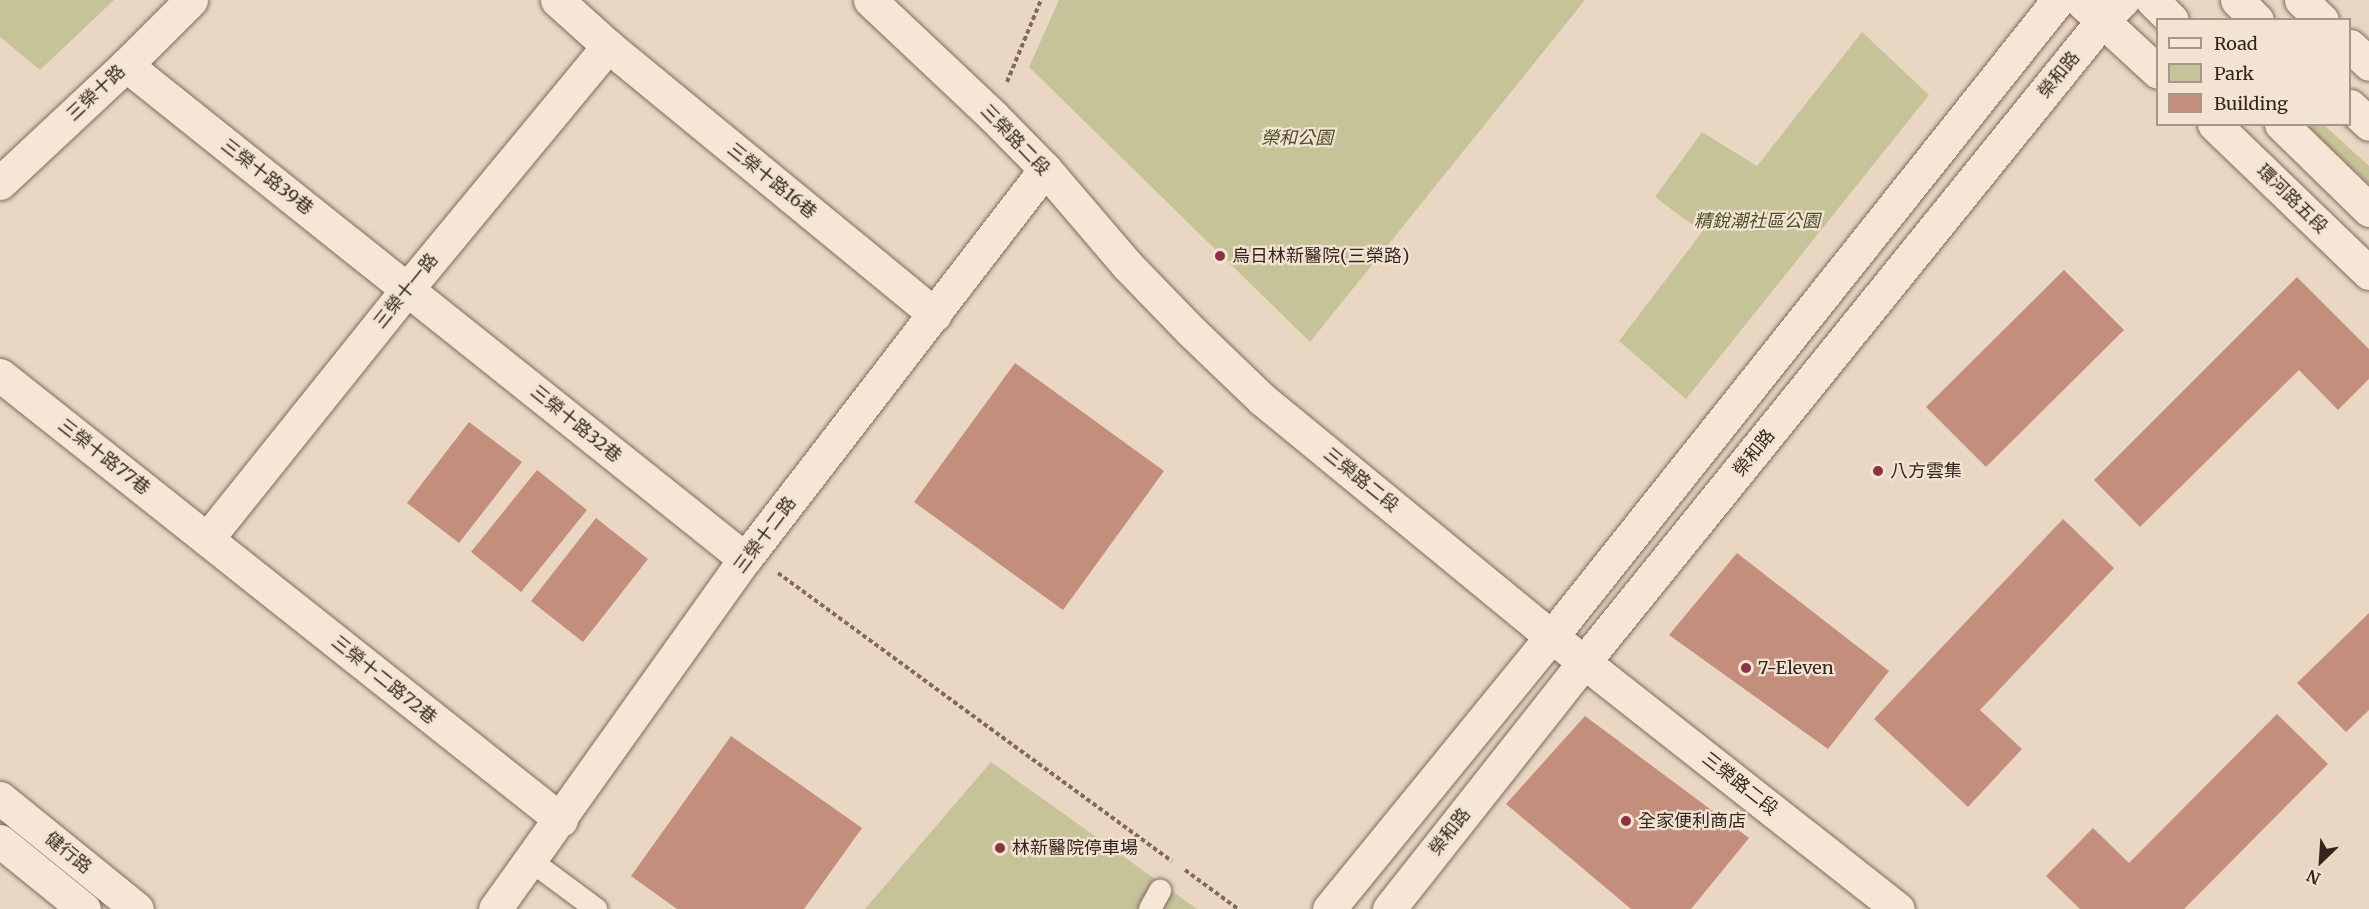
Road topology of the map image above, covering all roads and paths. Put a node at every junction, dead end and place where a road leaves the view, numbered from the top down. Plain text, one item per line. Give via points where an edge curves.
1 (190, 0) edge
2 (556, 0) edge
3 (870, 0) edge
4 (1041, 0) edge
5 (2058, 0) edge
6 (2152, 0) edge
7 (2236, 0) edge
8 (2301, 0) edge
9 (2101, 7) edge
10 (2170, 18) edge
11 (2255, 18) edge
12 (2320, 18) edge
13 (608, 46) junction
14 (2351, 48) edge
15 (2369, 64) edge
16 (126, 65) junction
17 (2156, 71) edge
18 (2351, 108) edge
19 (993, 116) junction
20 (2369, 124) edge
21 (2216, 126) edge
22 (2283, 126) edge
23 (1045, 169) junction
24 (0, 183) edge
25 (2369, 210) edge
26 (2369, 273) edge
27 (408, 288) junction
28 (936, 315) junction
29 (0, 375) edge
30 (207, 539) junction
31 (748, 556) junction
32 (1552, 636) junction
33 (1584, 662) junction
34 (0, 798) edge
35 (561, 820) junction
36 (0, 842) edge
37 (531, 861) junction
38 (84, 909) edge
39 (137, 909) edge
40 (495, 909) edge
41 (596, 909) edge
42 (1238, 909) edge
43 (1329, 909) edge
44 (1389, 909) edge
45 (1898, 909) edge

1 - 16 street, 三榮十路
2 - 13 street, 三榮十路16巷
3 - 19 street, 三榮路二段
4 - 19 path
5 - 32 street
6 - 10 street
7 - 11 street
8 - 12 street
9 - 17 street
9 - 33 street, 榮和路
13 - 27 street, 三榮十一路
13 - 28 street, 三榮十路16巷
14 - 15 street
16 - 24 street, 三榮十路
16 - 27 street, 三榮十路39巷
18 - 20 street
19 - 23 street, 三榮路二段
21 - 26 street, 環河路五段
22 - 25 street
23 - 28 street, 三榮十二路
23 - 32 street, 三榮路二段 via 1127,265 1263,400
27 - 30 street, 三榮十一路
27 - 31 street, 三榮十路32巷
28 - 31 street, 三榮十二路
29 - 30 street, 三榮十路77巷
30 - 35 street, 三榮十二路72巷
31 - 35 street, 三榮十二路
31 - 42 path
32 - 33 street, 三榮路二段
32 - 43 street
33 - 44 street, 榮和路
33 - 45 street, 三榮路二段
34 - 39 street, 健行路
35 - 37 street, 三榮十二路
36 - 38 street, 健行路
37 - 40 street, 三榮十二路
37 - 41 lane

